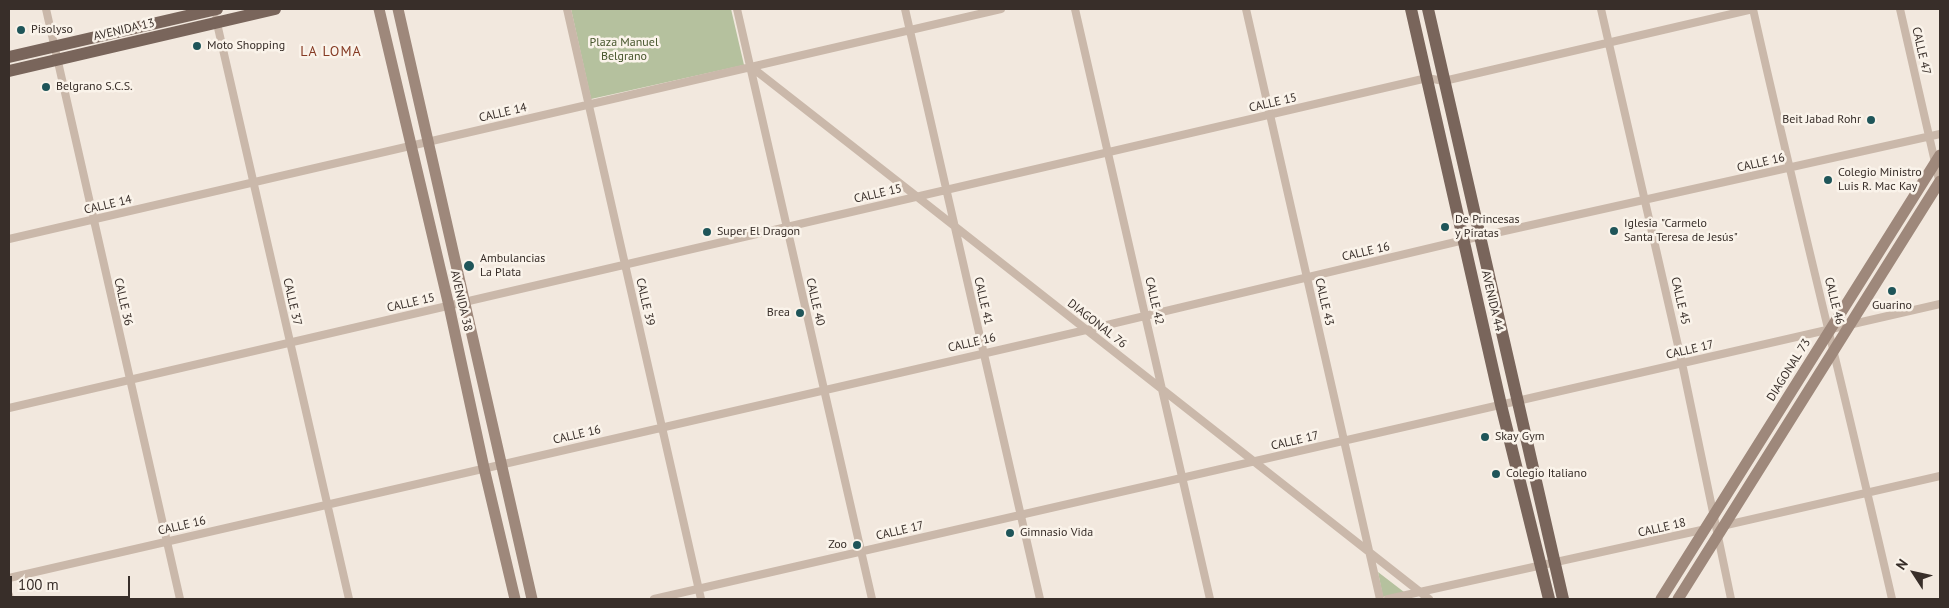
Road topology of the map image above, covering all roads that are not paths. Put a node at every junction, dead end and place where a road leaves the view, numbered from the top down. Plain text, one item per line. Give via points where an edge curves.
1 (46, 9) edge
2 (215, 9) edge
3 (275, 9) edge
4 (379, 9) edge
5 (398, 9) edge
6 (567, 9) edge
7 (738, 9) edge
8 (905, 9) edge
9 (1001, 9) edge
10 (1075, 9) edge
11 (1246, 9) edge
12 (1411, 9) edge
13 (1428, 9) edge
14 (1601, 9) edge
15 (1753, 9) edge
16 (1900, 9) edge
17 (217, 22) junction
18 (910, 30) junction
19 (1609, 42) junction
20 (54, 46) junction
21 (9, 57) edge
22 (57, 60) junction
23 (750, 66) junction
24 (9, 71) edge
25 (1427, 78) junction
26 (1444, 80) junction
27 (589, 105) junction
28 (1270, 115) junction
29 (1940, 134) edge
30 (1929, 137) junction
31 (428, 142) junction
32 (410, 146) junction
33 (1108, 152) junction
34 (1938, 159) edge
35 (1788, 168) junction
36 (254, 182) junction
37 (1940, 183) edge
38 (946, 190) junction
39 (918, 197) junction
40 (1646, 200) junction
41 (93, 220) junction
42 (787, 227) junction
43 (955, 227) junction
44 (1480, 237) junction
45 (9, 239) edge
46 (1464, 240) junction
47 (625, 265) junction
48 (1307, 277) junction
49 (464, 302) junction
50 (1940, 304) edge
51 (449, 306) junction
52 (1145, 314) junction
53 (1850, 326) junction
54 (1086, 330) junction
55 (1830, 331) junction
56 (290, 342) junction
57 (1834, 350) junction
58 (983, 352) junction
59 (1682, 363) junction
60 (130, 380) junction
61 (824, 389) junction
62 (1162, 389) junction
63 (1517, 401) junction
64 (1501, 405) junction
65 (9, 408) edge
66 (662, 427) junction
67 (1344, 441) junction
68 (1252, 462) junction
69 (501, 464) junction
70 (484, 468) junction
71 (1940, 476) edge
72 (1182, 478) junction
73 (1868, 492) junction
74 (327, 504) junction
75 (1021, 515) junction
76 (1715, 527) junction
77 (166, 542) junction
78 (1369, 550) junction
79 (861, 552) junction
80 (1554, 564) junction
81 (1541, 566) junction
82 (9, 578) edge
83 (699, 589) junction
84 (1420, 592) junction
85 (9, 595) edge
86 (10, 599) edge
87 (180, 599) edge
88 (349, 599) edge
89 (515, 599) edge
90 (532, 599) edge
91 (654, 599) edge
92 (701, 599) edge
93 (872, 599) edge
94 (1040, 599) edge
95 (1210, 599) edge
96 (1380, 599) edge
97 (1388, 599) edge
98 (1429, 599) edge
99 (1549, 599) edge
100 (1563, 599) edge
101 (1661, 599) edge
102 (1678, 599) edge
103 (1731, 599) edge
104 (1892, 599) edge

1 - 20 street, CALLE 36
2 - 17 street, CALLE 37
2 - 20 main road, AVENIDA 13
3 - 17 main road, AVENIDA 13
4 - 32 main road, AVENIDA 38
5 - 31 main road, AVENIDA 38
6 - 27 street, CALLE 39
7 - 23 street, CALLE 40
8 - 18 street, CALLE 41
9 - 18 street, CALLE 14
10 - 33 street, CALLE 42
11 - 28 street, CALLE 43
12 - 25 main road, AVENIDA 44
13 - 26 main road, AVENIDA 44
14 - 19 street, CALLE 45
15 - 19 street, CALLE 15
15 - 35 street, CALLE 46
16 - 30 street, CALLE 47
17 - 22 main road, AVENIDA 13
17 - 36 street, CALLE 37
18 - 23 street, CALLE 14
18 - 38 street, CALLE 41
19 - 26 street, CALLE 15
19 - 40 street, CALLE 45
20 - 21 main road, AVENIDA 13
20 - 22 street, CALLE 36
22 - 24 main road, AVENIDA 13
22 - 41 street, CALLE 36
23 - 27 street, CALLE 14
23 - 39 street, DIAGONAL 76
23 - 42 street, CALLE 40
25 - 26 street, CALLE 15
25 - 28 street, CALLE 15
25 - 46 main road, AVENIDA 44
26 - 44 main road, AVENIDA 44
27 - 31 street, CALLE 14
27 - 47 street, CALLE 39
28 - 33 street, CALLE 15
28 - 48 street, CALLE 43
29 - 30 street, CALLE 16
30 - 34 street, CALLE 47
30 - 35 street, CALLE 16
31 - 32 street, CALLE 14
31 - 49 main road, AVENIDA 38
32 - 36 street, CALLE 14
32 - 51 main road, AVENIDA 38
33 - 38 street, CALLE 15
33 - 52 street, CALLE 42
34 - 37 street, CALLE 47
34 - 55 main road, DIAGONAL 73
35 - 40 street, CALLE 16
35 - 55 street, CALLE 46
36 - 41 street, CALLE 14
36 - 56 street, CALLE 37
37 - 53 main road, DIAGONAL 73
38 - 39 street, CALLE 15
38 - 43 street, CALLE 41
39 - 42 street, CALLE 15
39 - 43 street, DIAGONAL 76
40 - 44 street, CALLE 16
40 - 59 street, CALLE 45
41 - 45 street, CALLE 14
41 - 60 street, CALLE 36
42 - 47 street, CALLE 15
42 - 61 street, CALLE 40
43 - 54 street, DIAGONAL 76
43 - 58 street, CALLE 41
44 - 46 street, CALLE 16
44 - 63 main road, AVENIDA 44
46 - 48 street, CALLE 16
46 - 64 main road, AVENIDA 44
47 - 49 street, CALLE 15
47 - 66 street, CALLE 39
48 - 52 street, CALLE 16
48 - 67 street, CALLE 43
49 - 51 street, CALLE 15
49 - 69 main road, AVENIDA 38
50 - 53 street, CALLE 17
51 - 56 street, CALLE 15
51 - 70 main road, AVENIDA 38
52 - 54 street, CALLE 16
52 - 62 street, CALLE 42
53 - 55 street, CALLE 17
53 - 57 main road, DIAGONAL 73
54 - 58 street, CALLE 16
54 - 62 street, DIAGONAL 76
55 - 57 street, CALLE 46
55 - 59 street, CALLE 17
55 - 76 main road, DIAGONAL 73
56 - 60 street, CALLE 15
56 - 74 street, CALLE 37
57 - 73 street, CALLE 46
57 - 76 main road, DIAGONAL 73
58 - 61 street, CALLE 16
58 - 75 street, CALLE 41
59 - 63 street, CALLE 17
59 - 76 street, CALLE 45
60 - 65 street, CALLE 15
60 - 77 street, CALLE 36
61 - 66 street, CALLE 16
61 - 79 street, CALLE 40
62 - 68 street, DIAGONAL 76
62 - 72 street, CALLE 42
63 - 64 street, CALLE 17
63 - 80 main road, AVENIDA 44
64 - 67 street, CALLE 17
64 - 81 main road, AVENIDA 44
66 - 69 street, CALLE 16
66 - 83 street, CALLE 39
67 - 68 street, CALLE 17
67 - 78 street, CALLE 43
68 - 72 street, CALLE 17
68 - 78 street, DIAGONAL 76
69 - 70 street, CALLE 16
69 - 90 main road, AVENIDA 38
70 - 74 street, CALLE 16
70 - 89 main road, AVENIDA 38
71 - 73 street, CALLE 18
72 - 75 street, CALLE 17
72 - 95 street, CALLE 42
73 - 76 street, CALLE 18
73 - 104 street, CALLE 46
74 - 77 street, CALLE 16
74 - 88 street, CALLE 37
75 - 79 street, CALLE 17
75 - 94 street, CALLE 41
76 - 80 street, CALLE 18
76 - 101 main road, DIAGONAL 73
76 - 102 main road, DIAGONAL 73
76 - 103 street, CALLE 45
77 - 82 street, CALLE 16
77 - 87 street, CALLE 36
78 - 84 street, DIAGONAL 76
78 - 96 street, CALLE 43
79 - 83 street, CALLE 17
79 - 93 street, CALLE 40
80 - 81 street, CALLE 18
80 - 100 main road, AVENIDA 44
81 - 84 street, CALLE 18
81 - 99 main road, AVENIDA 44
83 - 91 street, CALLE 17
83 - 92 street, CALLE 39
84 - 97 street, CALLE 18
84 - 98 street, DIAGONAL 76
85 - 86 street

